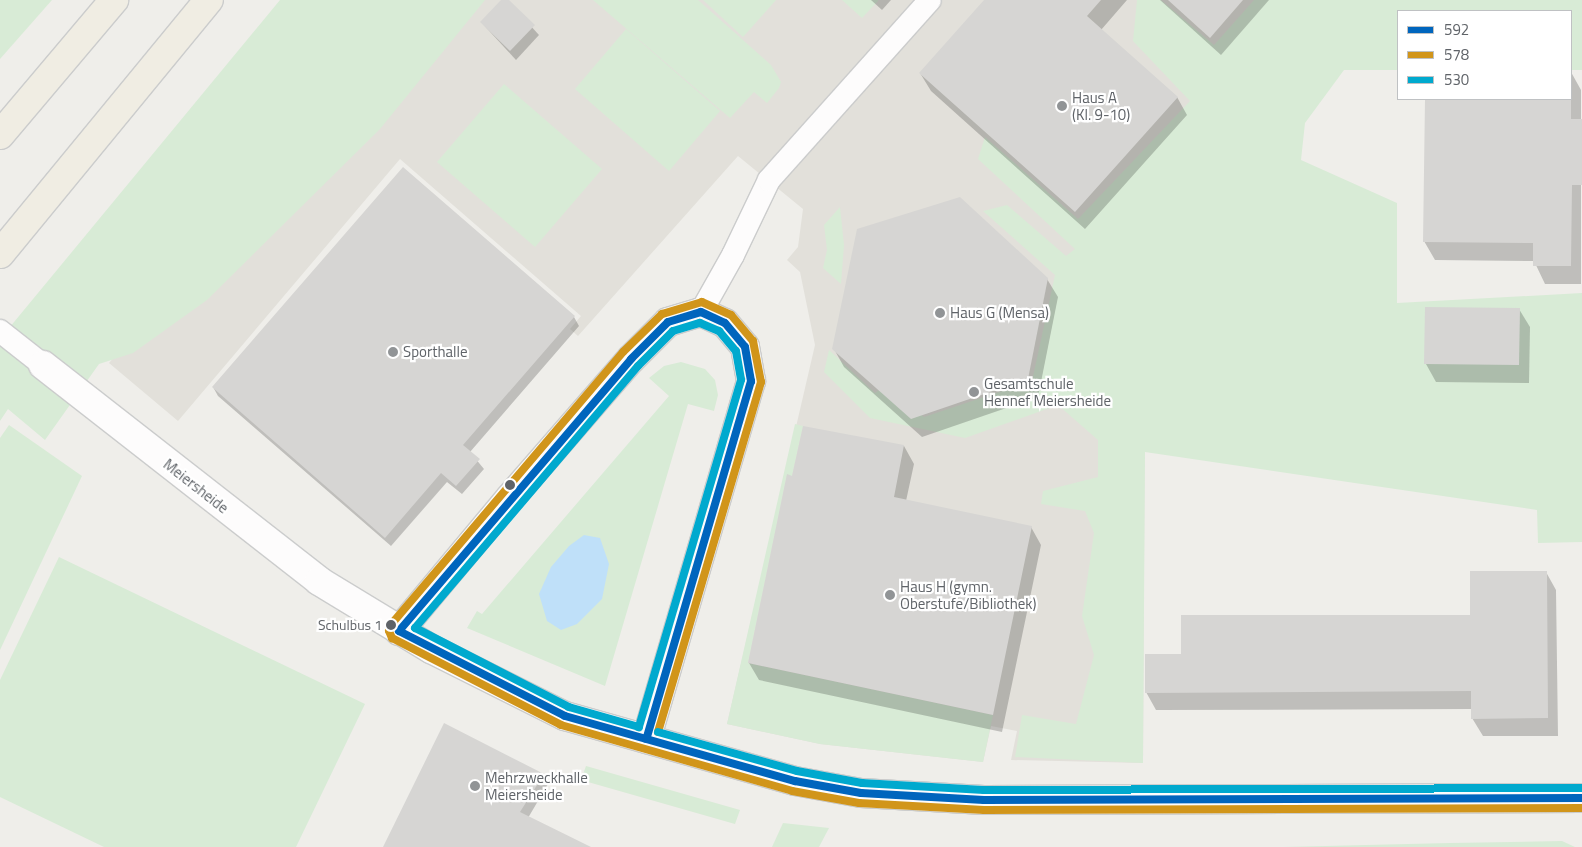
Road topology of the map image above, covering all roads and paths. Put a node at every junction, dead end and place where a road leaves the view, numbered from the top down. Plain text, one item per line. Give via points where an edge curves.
1 (114, 0) edge
2 (210, 0) edge
3 (930, 0) edge
4 (0, 135) edge
5 (0, 254) edge
6 (701, 312) junction
7 (0, 331) edge
8 (43, 365) joint
9 (399, 631) junction
10 (646, 739) junction
11 (1582, 798) edge

1 - 4 highway
2 - 5 highway
3 - 6 lane via 769,180
6 - 9 street via 668,322 631,359
6 - 10 street via 725,323 745,347 751,381
7 - 8 lane, Meiersheide
8 - 9 street, Meiersheide via 319,581
9 - 10 street, Meiersheide via 565,716
10 - 11 street, Meiersheide via 795,781 861,793 984,800

